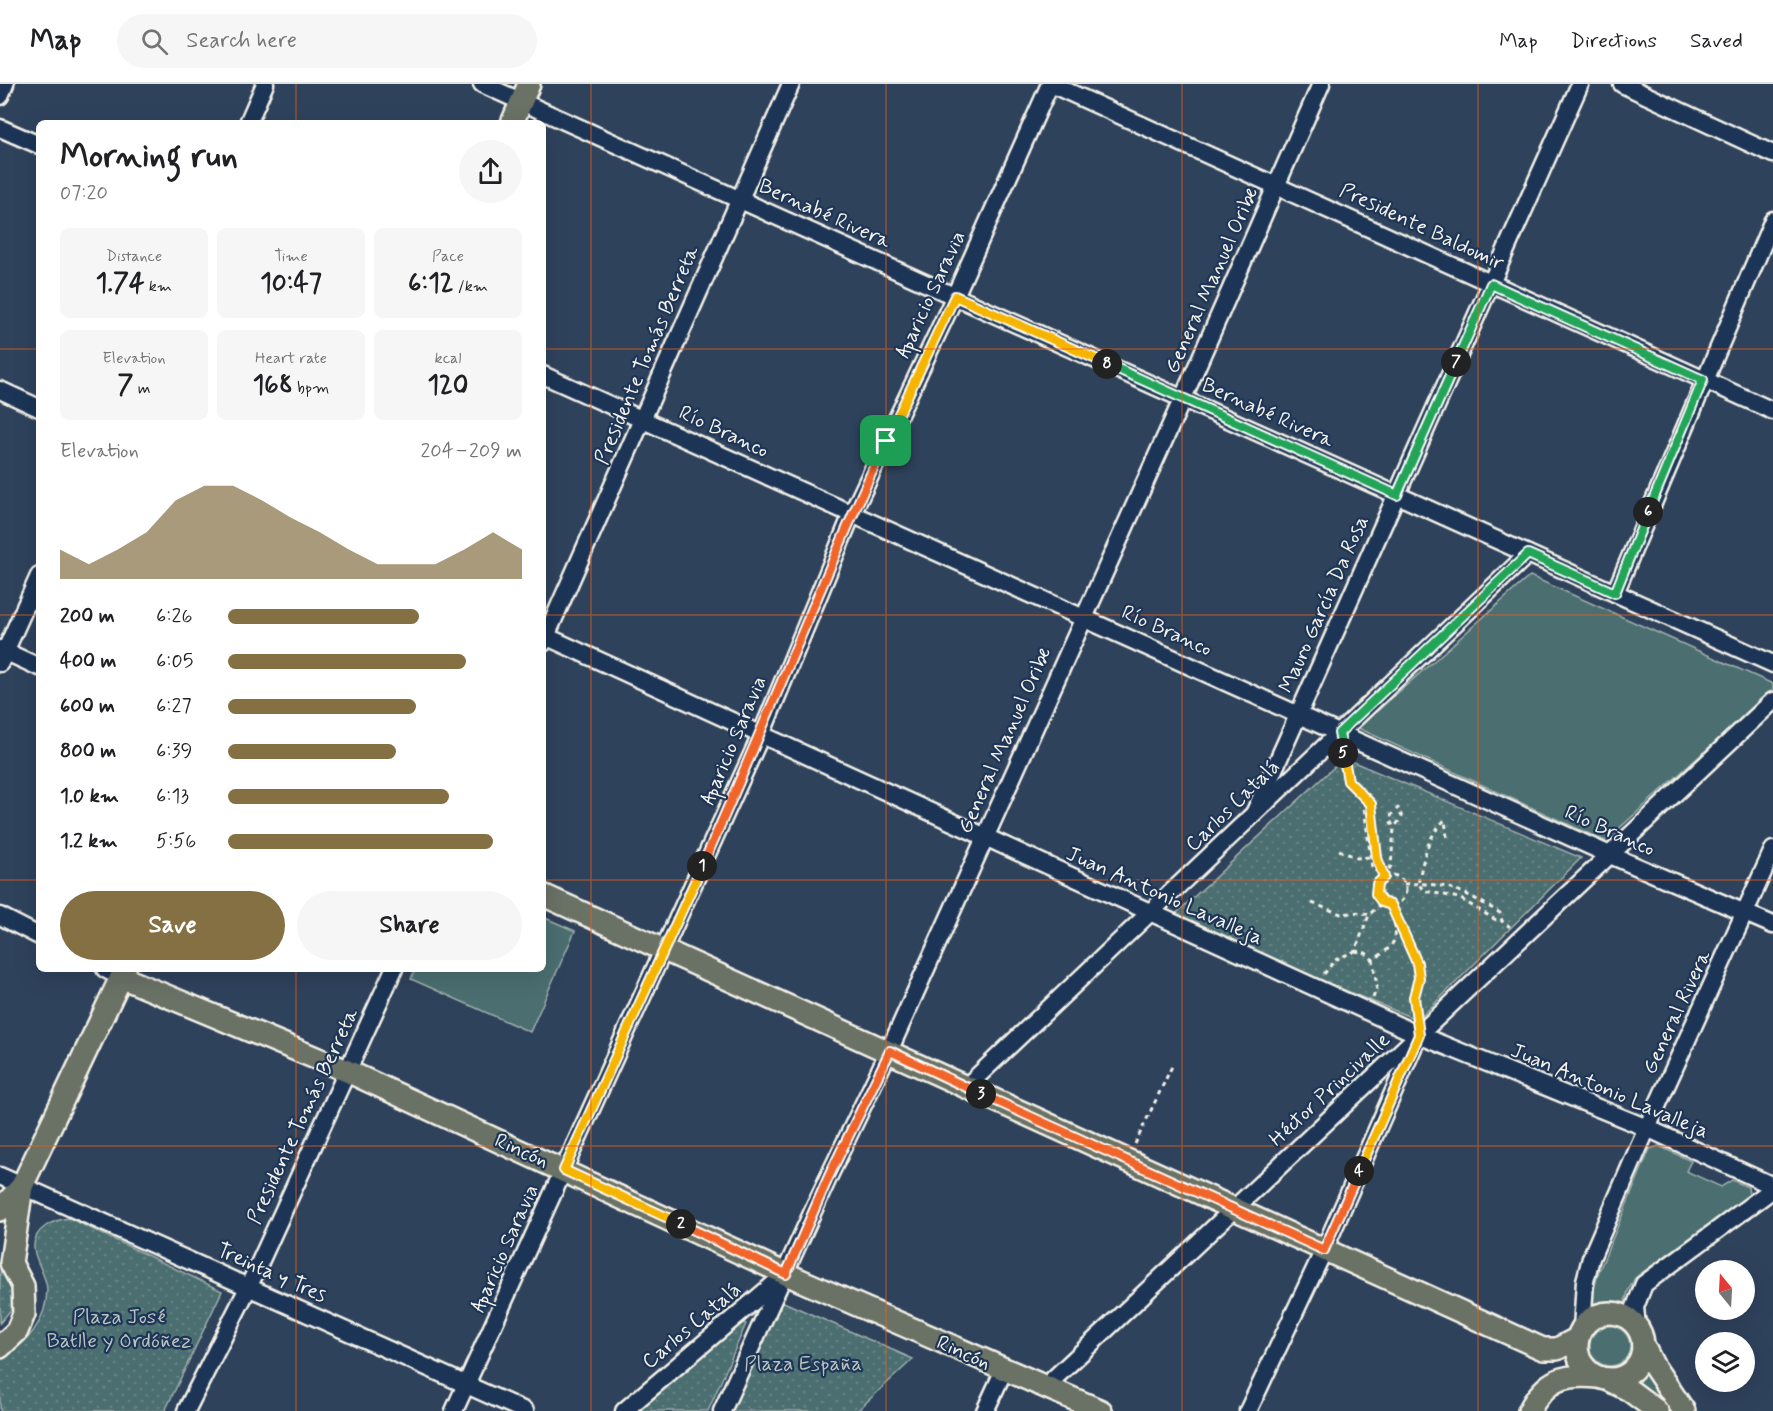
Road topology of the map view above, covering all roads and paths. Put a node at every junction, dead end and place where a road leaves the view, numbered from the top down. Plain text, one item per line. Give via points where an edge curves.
1 (5, 84) edge
2 (265, 84) edge
3 (482, 84) edge
4 (791, 84) edge
5 (1050, 84) edge
6 (1321, 84) edge
7 (1581, 84) edge
8 (1622, 84) edge
9 (525, 93) edge
10 (0, 96) edge
11 (249, 120) edge
12 (513, 120) edge
13 (0, 128) edge
14 (36, 144) edge
15 (1773, 154) edge
16 (1277, 185) junction
17 (738, 198) junction
18 (1773, 220) edge
19 (1491, 284) junction
20 (955, 296) junction
21 (546, 376) edge
22 (1703, 380) junction
23 (0, 390) edge
24 (1183, 399) junction
25 (36, 407) edge
26 (1773, 411) edge
27 (644, 419) junction
28 (1397, 495) junction
29 (852, 514) junction
30 (1528, 554) junction
31 (36, 582) edge
32 (1615, 593) junction
33 (1085, 618) junction
34 (546, 634) edge
35 (546, 639) edge
36 (2, 654) edge
37 (1773, 664) edge
38 (36, 666) edge
39 (1773, 701) edge
40 (1298, 714) junction
41 (1339, 733) junction
42 (761, 735) junction
43 (1365, 800) junction
44 (1254, 814) junction
45 (1394, 828) junction
46 (985, 837) junction
47 (1447, 837) dead end
48 (1339, 850) dead end
49 (1773, 850) edge
50 (1610, 855) junction
51 (1370, 857) junction
52 (1384, 877) junction
53 (1418, 884) junction
54 (1404, 885) junction
55 (546, 896) edge
56 (1382, 902) junction
57 (1312, 903) dead end
58 (1391, 905) junction
59 (1151, 913) junction
60 (1746, 913) junction
61 (1369, 915) junction
62 (0, 916) edge
63 (1502, 921) junction
64 (1773, 924) edge
65 (36, 934) edge
66 (1522, 938) junction
67 (664, 950) junction
68 (1355, 951) junction
69 (1373, 960) junction
70 (117, 972) edge
71 (393, 972) edge
72 (1316, 988) junction
73 (1367, 1011) junction
74 (1419, 1035) junction
75 (890, 1051) junction
76 (1173, 1064) dead end
77 (347, 1071) junction
78 (966, 1087) junction
79 (1647, 1128) junction
80 (1132, 1152) dead end
81 (564, 1170) junction
82 (0, 1176) edge
83 (22, 1186) junction
84 (1773, 1187) edge
85 (1235, 1209) junction
86 (0, 1210) edge
87 (1324, 1250) junction
88 (5, 1260) edge
89 (786, 1274) junction
90 (249, 1286) junction
91 (1580, 1334) junction
92 (1640, 1336) junction
93 (0, 1347) edge
94 (1004, 1370) junction
95 (1602, 1378) junction
96 (468, 1384) junction
97 (1046, 1386) junction
98 (186, 1411) edge
99 (454, 1411) edge
100 (525, 1411) edge
101 (624, 1411) edge
102 (722, 1411) edge
103 (985, 1411) edge
104 (1101, 1411) edge
105 (1248, 1411) edge
106 (1529, 1411) edge
107 (1657, 1411) edge
108 (1684, 1411) edge

1 - 10 street
2 - 11 street
3 - 9 street, Bernabé Rivera
4 - 17 street, Presidente Tomás Berreta
5 - 16 street, Presidente Baldomir
5 - 20 street, Aparicio Saravia
6 - 16 street, General Manuel Oribe
7 - 19 street, Mauro García Da Rosa
8 - 15 street
9 - 12 main road
9 - 17 street, Bernabé Rivera
13 - 14 street
16 - 19 street, Presidente Baldomir
16 - 24 street, General Manuel Oribe
17 - 20 street, Bernabé Rivera
17 - 27 street, Presidente Tomás Berreta
18 - 22 street
19 - 22 street, Presidente Baldomir
19 - 28 street, Mauro García Da Rosa
20 - 24 street, Bernabé Rivera
20 - 29 street, Aparicio Saravia
21 - 27 street, Río Branco
22 - 26 street, Presidente Baldomir
22 - 32 street
23 - 25 street
24 - 28 street, Bernabé Rivera
24 - 33 street, General Manuel Oribe
27 - 29 street, Río Branco
27 - 34 street, Presidente Tomás Berreta
28 - 30 street, Bernabé Rivera
28 - 40 street, Mauro García Da Rosa
29 - 33 street, Río Branco
29 - 42 street, Aparicio Saravia
30 - 32 street, Bernabé Rivera
30 - 41 street, Carlos Catalá
31 - 36 street
32 - 37 street, Bernabé Rivera
33 - 40 street, Río Branco
33 - 46 street, General Manuel Oribe
35 - 42 street, Juan Antonio Lavalleja
36 - 38 street
39 - 50 street, Héctor Princivalle
40 - 41 street, Río Branco
40 - 44 street, Mauro García Da Rosa
41 - 43 path via 1348,781
41 - 44 street, Carlos Catalá
41 - 50 street, Río Branco
42 - 46 street, Juan Antonio Lavalleja
42 - 67 street, Aparicio Saravia
43 - 51 path
43 - 52 path via 1371,804 1377,858
44 - 59 street, Carlos Catalá
45 - 45 path via 1402,816 1398,808 1390,820
45 - 52 path via 1391,866
46 - 59 street, Juan Antonio Lavalleja
46 - 75 street, General Manuel Oribe
47 - 53 path via 1445,820 1427,848
48 - 51 path via 1357,858
49 - 60 street, General Rivera
50 - 60 street, Río Branco
50 - 66 street, Héctor Princivalle
51 - 52 path via 1372,868
52 - 54 path via 1394,876
52 - 56 path via 1376,889
53 - 54 path
53 - 63 path via 1425,891 1459,898
53 - 63 path via 1445,885 1467,894 1500,913
54 - 58 path via 1403,898
55 - 67 main road
56 - 58 path
56 - 61 path
57 - 61 path via 1341,914
58 - 69 path via 1397,934 1391,948
58 - 74 path via 1417,963 1419,978 1414,997
59 - 72 street, Juan Antonio Lavalleja
59 - 78 street, Carlos Catalá
60 - 64 street, Río Branco
60 - 79 street, General Rivera
61 - 68 path
62 - 65 street
63 - 66 path
66 - 74 street, Héctor Princivalle
67 - 75 main road
67 - 81 street, Aparicio Saravia
68 - 69 path via 1366,953
68 - 72 path via 1335,960
69 - 73 path via 1377,987
70 - 77 main road, Rincón
70 - 83 main road
71 - 77 street, Presidente Tomás Berreta
72 - 73 street, Juan Antonio Lavalleja
73 - 74 street, Juan Antonio Lavalleja
74 - 79 street, Juan Antonio Lavalleja
74 - 85 street, Héctor Princivalle
74 - 87 street
75 - 78 main road
75 - 89 street, General Manuel Oribe
76 - 80 path
77 - 81 main road, Rincón
77 - 90 street, Presidente Tomás Berreta
78 - 85 main road
79 - 84 street, Juan Antonio Lavalleja
79 - 91 street, General Rivera via 1592,1258 1585,1281
81 - 89 main road, Rincón
81 - 96 street, Aparicio Saravia
82 - 83 street, Treinta y Tres
83 - 86 main road
83 - 88 main road
83 - 90 street, Treinta y Tres
84 - 92 street via 1644,1284 1635,1307
85 - 87 main road
85 - 97 street, Héctor Princivalle
87 - 91 main road via 1543,1349 1557,1349
87 - 105 street
88 - 93 main road via 23,1286 24,1314 17,1331
89 - 94 main road, Rincón
89 - 101 street, Carlos Catalá
89 - 102 street, General Manuel Oribe
90 - 96 street, Treinta y Tres
90 - 98 street, Presidente Tomás Berreta
91 - 92 main road via 1593,1318 1609,1313 1625,1316
91 - 95 main road via 1579,1357 1583,1365
92 - 95 main road via 1639,1363 1633,1370 1625,1376
92 - 108 main road via 1653,1365
94 - 97 main road, Rincón
94 - 103 street
95 - 106 main road via 1578,1375 1550,1383
95 - 107 main road via 1629,1390
96 - 99 street, Aparicio Saravia
96 - 100 street, Treinta y Tres
97 - 104 main road, Rincón

